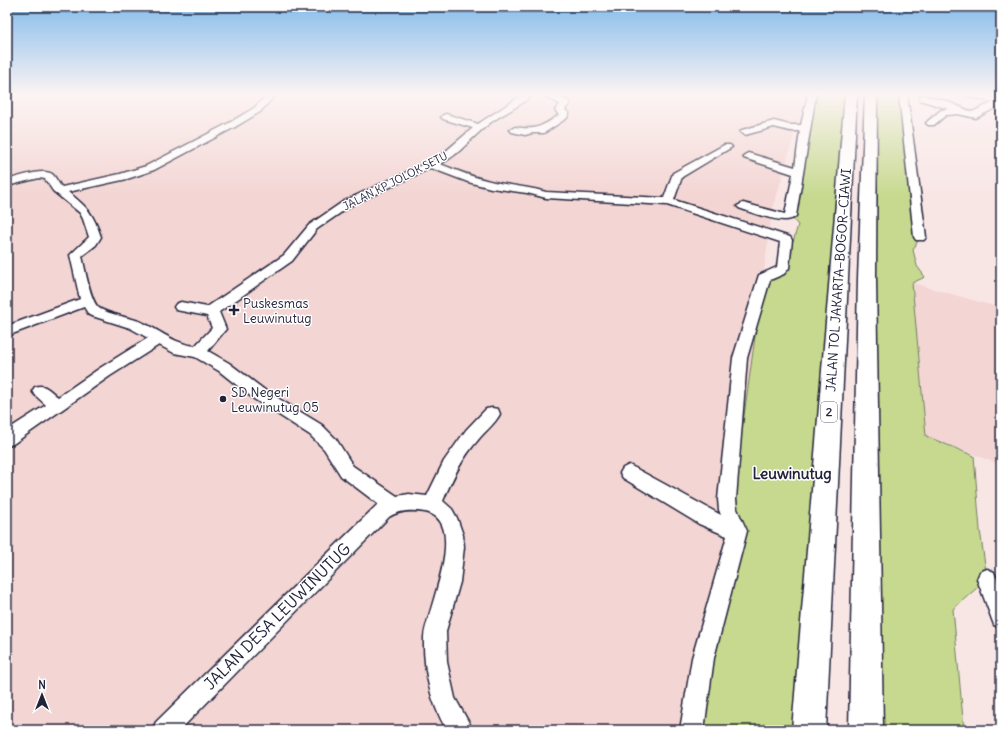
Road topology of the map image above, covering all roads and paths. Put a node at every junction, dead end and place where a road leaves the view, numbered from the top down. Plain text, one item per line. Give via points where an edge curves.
1 (226, 128) edge
2 (477, 128) edge
3 (545, 128) edge
4 (758, 128) edge
5 (805, 128) edge
6 (849, 128) edge
7 (871, 128) edge
8 (906, 128) edge
9 (515, 130) dead end
10 (745, 132) dead end
11 (727, 148) dead end
12 (748, 156) dead end
13 (432, 165) junction
14 (799, 172) junction
15 (7, 183) edge
16 (60, 191) junction
17 (668, 202) junction
18 (742, 206) dead end
19 (920, 237) dead end
20 (88, 301) junction
21 (181, 307) dead end
22 (208, 311) junction
23 (7, 331) edge
24 (159, 338) junction
25 (198, 352) junction
26 (40, 391) dead end
27 (57, 406) junction
28 (492, 414) dead end
29 (7, 439) edge
30 (629, 473) dead end
31 (393, 504) junction
32 (432, 505) junction
33 (738, 531) junction
34 (987, 579) dead end
35 (1001, 618) edge
36 (164, 730) edge
37 (461, 730) edge
38 (692, 730) edge
39 (809, 730) edge
40 (866, 730) edge

1 - 16 street via 150,168 123,177
2 - 13 street, JALAN KP JOLOK SETU via 452,152
3 - 9 street via 525,132
4 - 10 street
5 - 14 street
6 - 39 highway, JALAN TOL JAKARTA–BOGOR–CIAWI / 2
7 - 40 highway, JALAN TOL JAKARTA–BOGOR–CIAWI via 867,278
8 - 19 street
11 - 17 street via 677,175
12 - 14 street
13 - 17 street via 472,180 546,195
13 - 22 street, JALAN KP JOLOK SETU via 348,203 313,227 288,258
14 - 18 street via 790,216 784,218
15 - 16 street via 39,175 48,176
16 - 20 street via 84,211 95,237 76,255
17 - 33 street via 786,240 783,268 764,278 740,358 727,499 728,510
20 - 23 street
20 - 24 street via 94,312 135,325
21 - 22 street
22 - 25 street via 219,329
24 - 25 street via 179,349
24 - 27 street
25 - 31 street via 316,430 330,444 347,471
26 - 27 street
27 - 29 street
28 - 32 street via 456,455
30 - 33 street via 706,518
31 - 32 street
31 - 36 street, JALAN DESA LEUWINUTUG via 383,511
32 - 37 street via 445,513 451,521 453,533 450,580 435,636 438,678 446,705
33 - 38 street via 703,658
34 - 35 street

